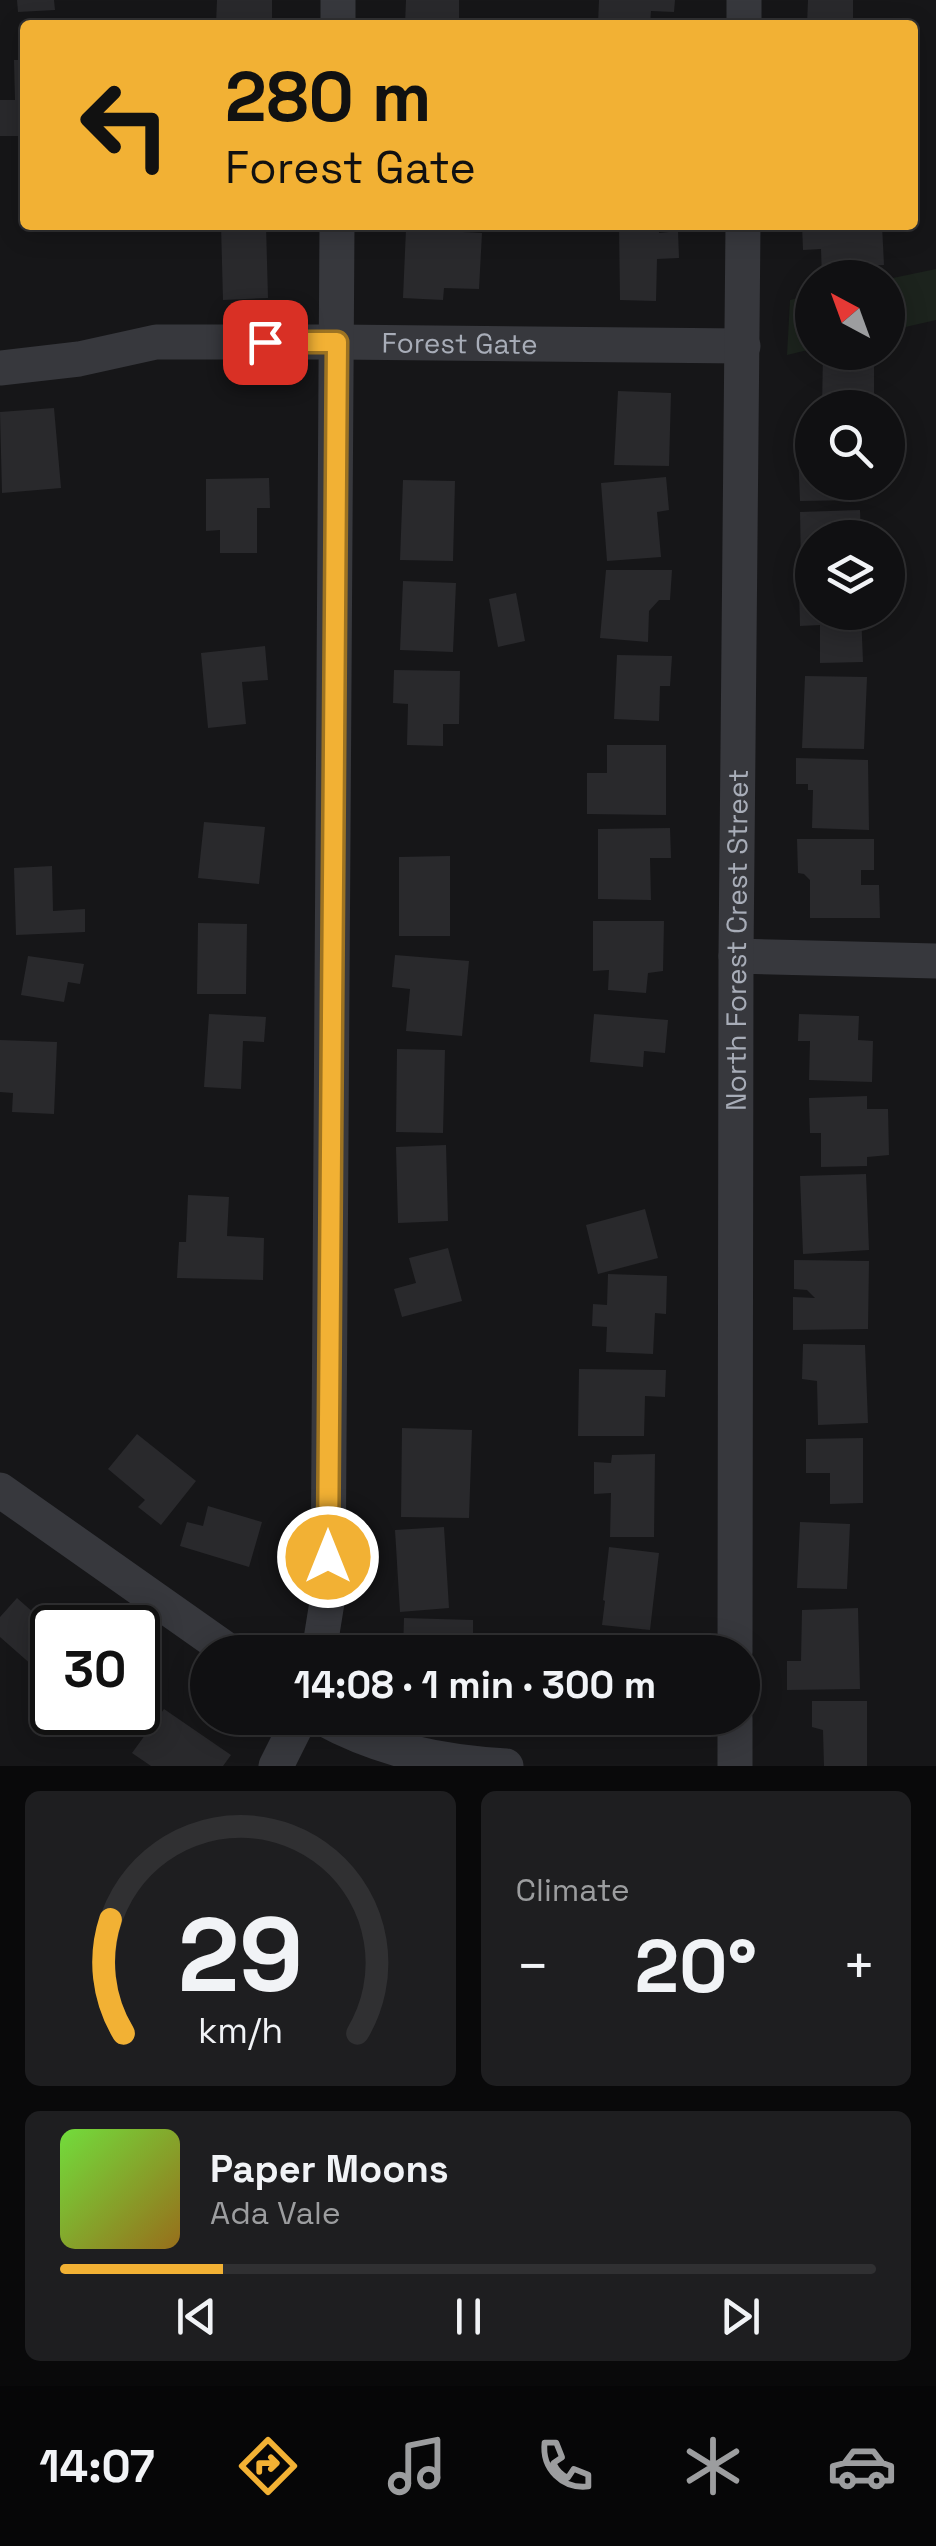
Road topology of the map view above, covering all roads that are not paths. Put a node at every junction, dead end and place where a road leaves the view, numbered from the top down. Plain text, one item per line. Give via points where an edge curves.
1 (338, 230) edge
2 (743, 230) edge
3 (337, 342) junction
4 (743, 346) junction
5 (0, 368) edge
6 (736, 956) junction
7 (936, 961) edge
8 (0, 1490) edge
9 (206, 1635) edge
10 (322, 1635) edge
11 (735, 1635) edge
12 (292, 1735) edge
13 (356, 1735) edge
14 (735, 1735) edge
15 (276, 1766) edge
16 (506, 1766) edge
17 (735, 1766) edge

1 - 3 street
2 - 4 street, North Forest Crest Street
3 - 4 street, Forest Gate
3 - 5 street, Forest Gate via 156,342
3 - 10 street via 328,1596
4 - 6 street, North Forest Crest Street
6 - 7 street
6 - 11 street, North Forest Crest Street
8 - 9 street
12 - 15 street
13 - 16 street via 430,1759
14 - 17 street

